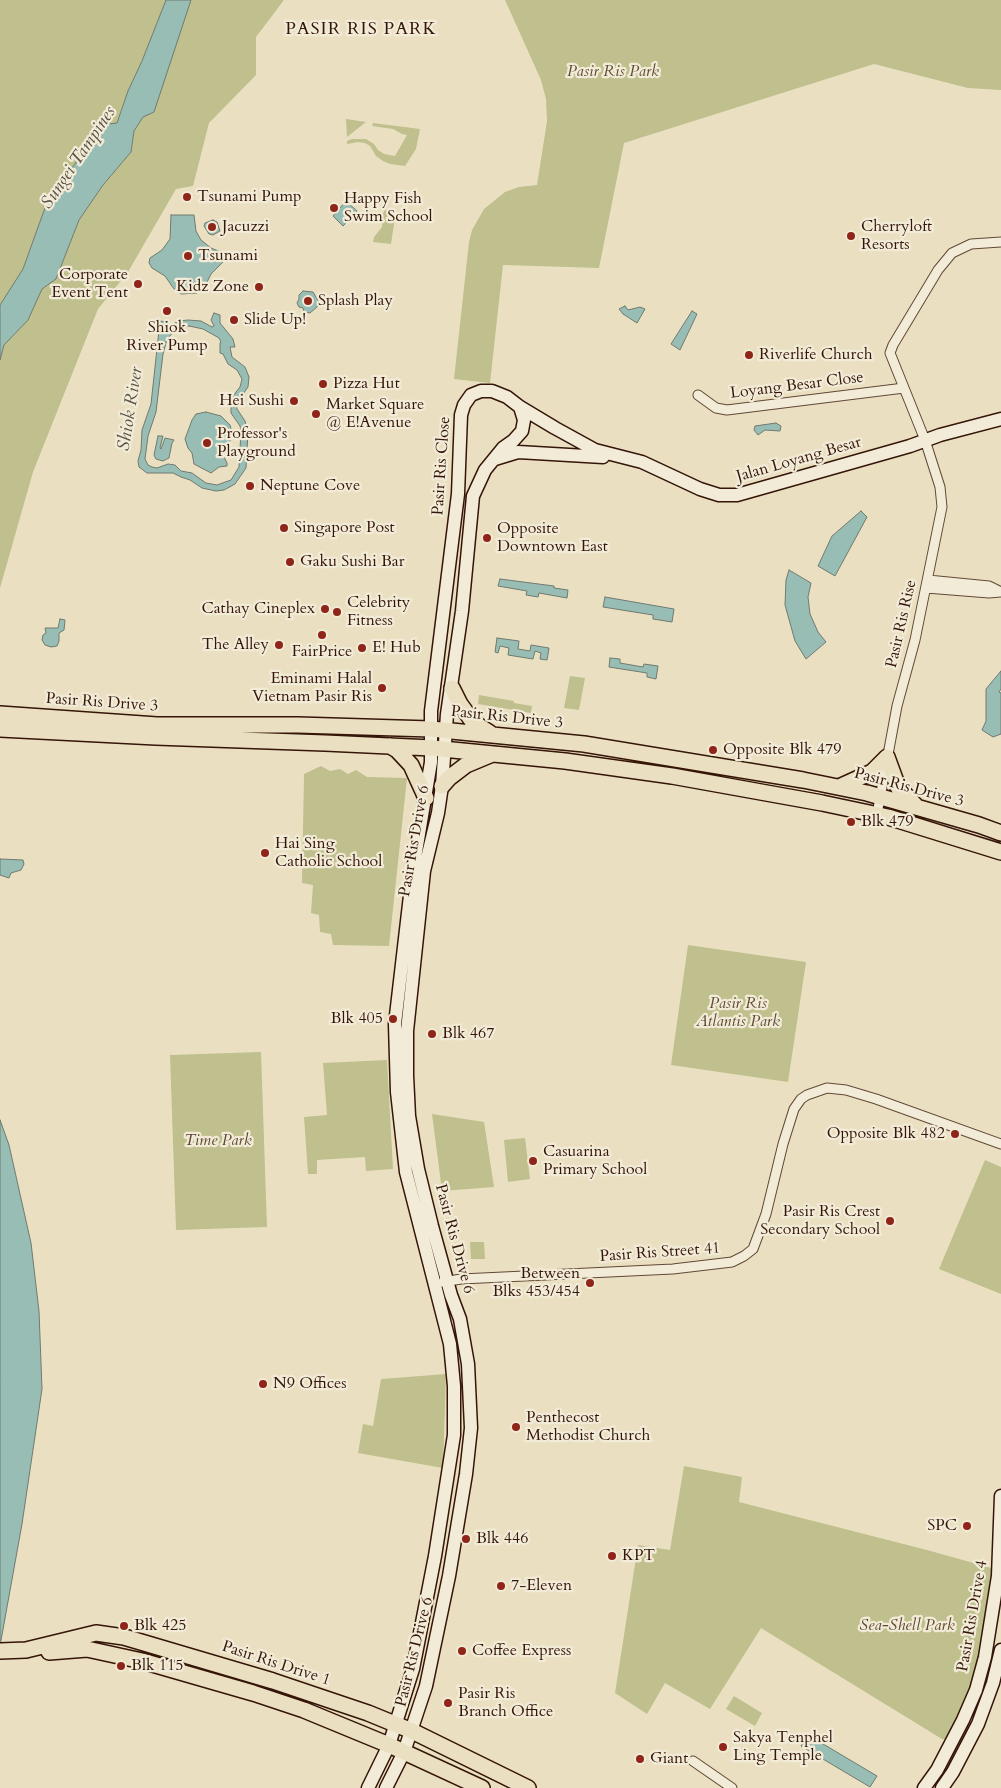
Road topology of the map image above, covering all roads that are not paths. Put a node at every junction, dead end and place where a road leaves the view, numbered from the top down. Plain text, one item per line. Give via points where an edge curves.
1 (1001, 242) edge
2 (904, 388) junction
3 (698, 394) dead end
4 (520, 407) junction
5 (1001, 419) edge
6 (555, 428) junction
7 (925, 440) junction
8 (551, 454) junction
9 (626, 458) junction
10 (494, 459) junction
11 (927, 584) junction
12 (1000, 592) edge
13 (441, 624) junction
14 (460, 627) junction
15 (452, 688) junction
16 (0, 714) edge
17 (0, 729) edge
18 (439, 729) junction
19 (494, 735) junction
20 (390, 746) junction
21 (438, 749) junction
22 (494, 754) junction
23 (887, 758) junction
24 (442, 786) junction
25 (837, 787) junction
26 (881, 796) junction
27 (426, 798) junction
28 (918, 807) junction
29 (877, 814) junction
30 (1001, 833) edge
31 (1001, 852) edge
32 (1001, 1144) edge
33 (441, 1282) junction
34 (1001, 1496) edge
35 (1001, 1650) edge
36 (1, 1654) edge
37 (396, 1724) junction
38 (412, 1732) junction
39 (389, 1745) junction
40 (404, 1752) junction
41 (693, 1761) dead end
42 (368, 1788) edge
43 (386, 1788) edge
44 (482, 1788) edge
45 (528, 1788) edge
46 (732, 1788) edge
47 (924, 1788) edge
48 (942, 1788) edge

1 - 2 street via 971,244 952,253 938,270 890,354
2 - 3 street, Loyang Besar Close via 727,410 716,408
2 - 7 street
4 - 6 street, Jalan Loyang Besar
4 - 10 street, Pasir Ris Close via 524,420 522,431
4 - 13 street, Pasir Ris Close via 507,397 481,390 471,395 464,405 458,494
5 - 7 street, Jalan Loyang Besar
6 - 8 street via 559,439 557,449
6 - 9 street, Jalan Loyang Besar via 595,450
7 - 9 street, Jalan Loyang Besar via 737,495 700,489
7 - 11 street, Pasir Ris Rise via 940,487 942,507
8 - 9 street, Jalan Loyang Besar
8 - 10 street, Jalan Loyang Besar via 518,452
10 - 14 street, Pasir Ris Close via 484,470 473,496
11 - 12 street via 989,586
11 - 23 street, Pasir Ris Rise
13 - 14 street
13 - 18 street, Pasir Ris Close via 431,711
14 - 15 street, Pasir Ris Close
15 - 18 street, Pasir Ris Close
15 - 19 main road via 473,722
16 - 18 main road, Pasir Ris Drive 3 via 157,725
17 - 20 main road, Pasir Ris Drive 3
18 - 19 main road, Pasir Ris Drive 3
18 - 21 street, Pasir Ris Drive 6
19 - 25 main road, Pasir Ris Drive 3 via 648,753
20 - 21 main road, Pasir Ris Drive 3
20 - 27 main road via 411,765
21 - 22 main road, Pasir Ris Drive 3
21 - 24 street, Pasir Ris Drive 6
21 - 27 street, Pasir Ris Drive 6
22 - 24 main road via 466,765
22 - 29 main road, Pasir Ris Drive 3 via 672,776
23 - 25 main road via 872,772
23 - 26 street, Pasir Ris Rise
23 - 28 main road via 898,787
24 - 33 street, Pasir Ris Drive 6 via 424,872 407,1031 406,1075 418,1170
25 - 26 main road, Pasir Ris Drive 3
26 - 28 main road, Pasir Ris Drive 3
26 - 29 street, Pasir Ris Rise
27 - 33 street, Pasir Ris Drive 6 via 413,870 395,1024 395,1059 406,1172
28 - 30 main road, Pasir Ris Drive 3
29 - 31 main road, Pasir Ris Drive 3
32 - 33 street, Pasir Ris Street 41 via 846,1090 818,1090 801,1099 794,1109 766,1214 753,1249 744,1256 732,1262 672,1269
33 - 37 street, Pasir Ris Drive 6 via 454,1386 454,1435 422,1630
33 - 38 street, Pasir Ris Drive 6 via 460,1319 468,1364 470,1428 464,1489 438,1634
34 - 47 street, Pasir Ris Drive 4 via 998,1576 985,1657 963,1720
35 - 48 street, Pasir Ris Drive 4 via 978,1724 954,1772
36 - 37 main road, Pasir Ris Drive 1 via 96,1633 124,1637 273,1681
36 - 39 main road, Pasir Ris Drive 1 via 26,1656 86,1650 142,1661 304,1710
37 - 38 main road, Pasir Ris Drive 1
37 - 39 street, Pasir Ris Drive 6
38 - 40 street, Pasir Ris Drive 6
38 - 45 main road, Pasir Ris Drive 1
39 - 40 main road, Pasir Ris Drive 1
39 - 42 street, Pasir Ris Drive 6
40 - 43 street, Pasir Ris Drive 6
40 - 44 main road, Pasir Ris Drive 1
41 - 46 street

